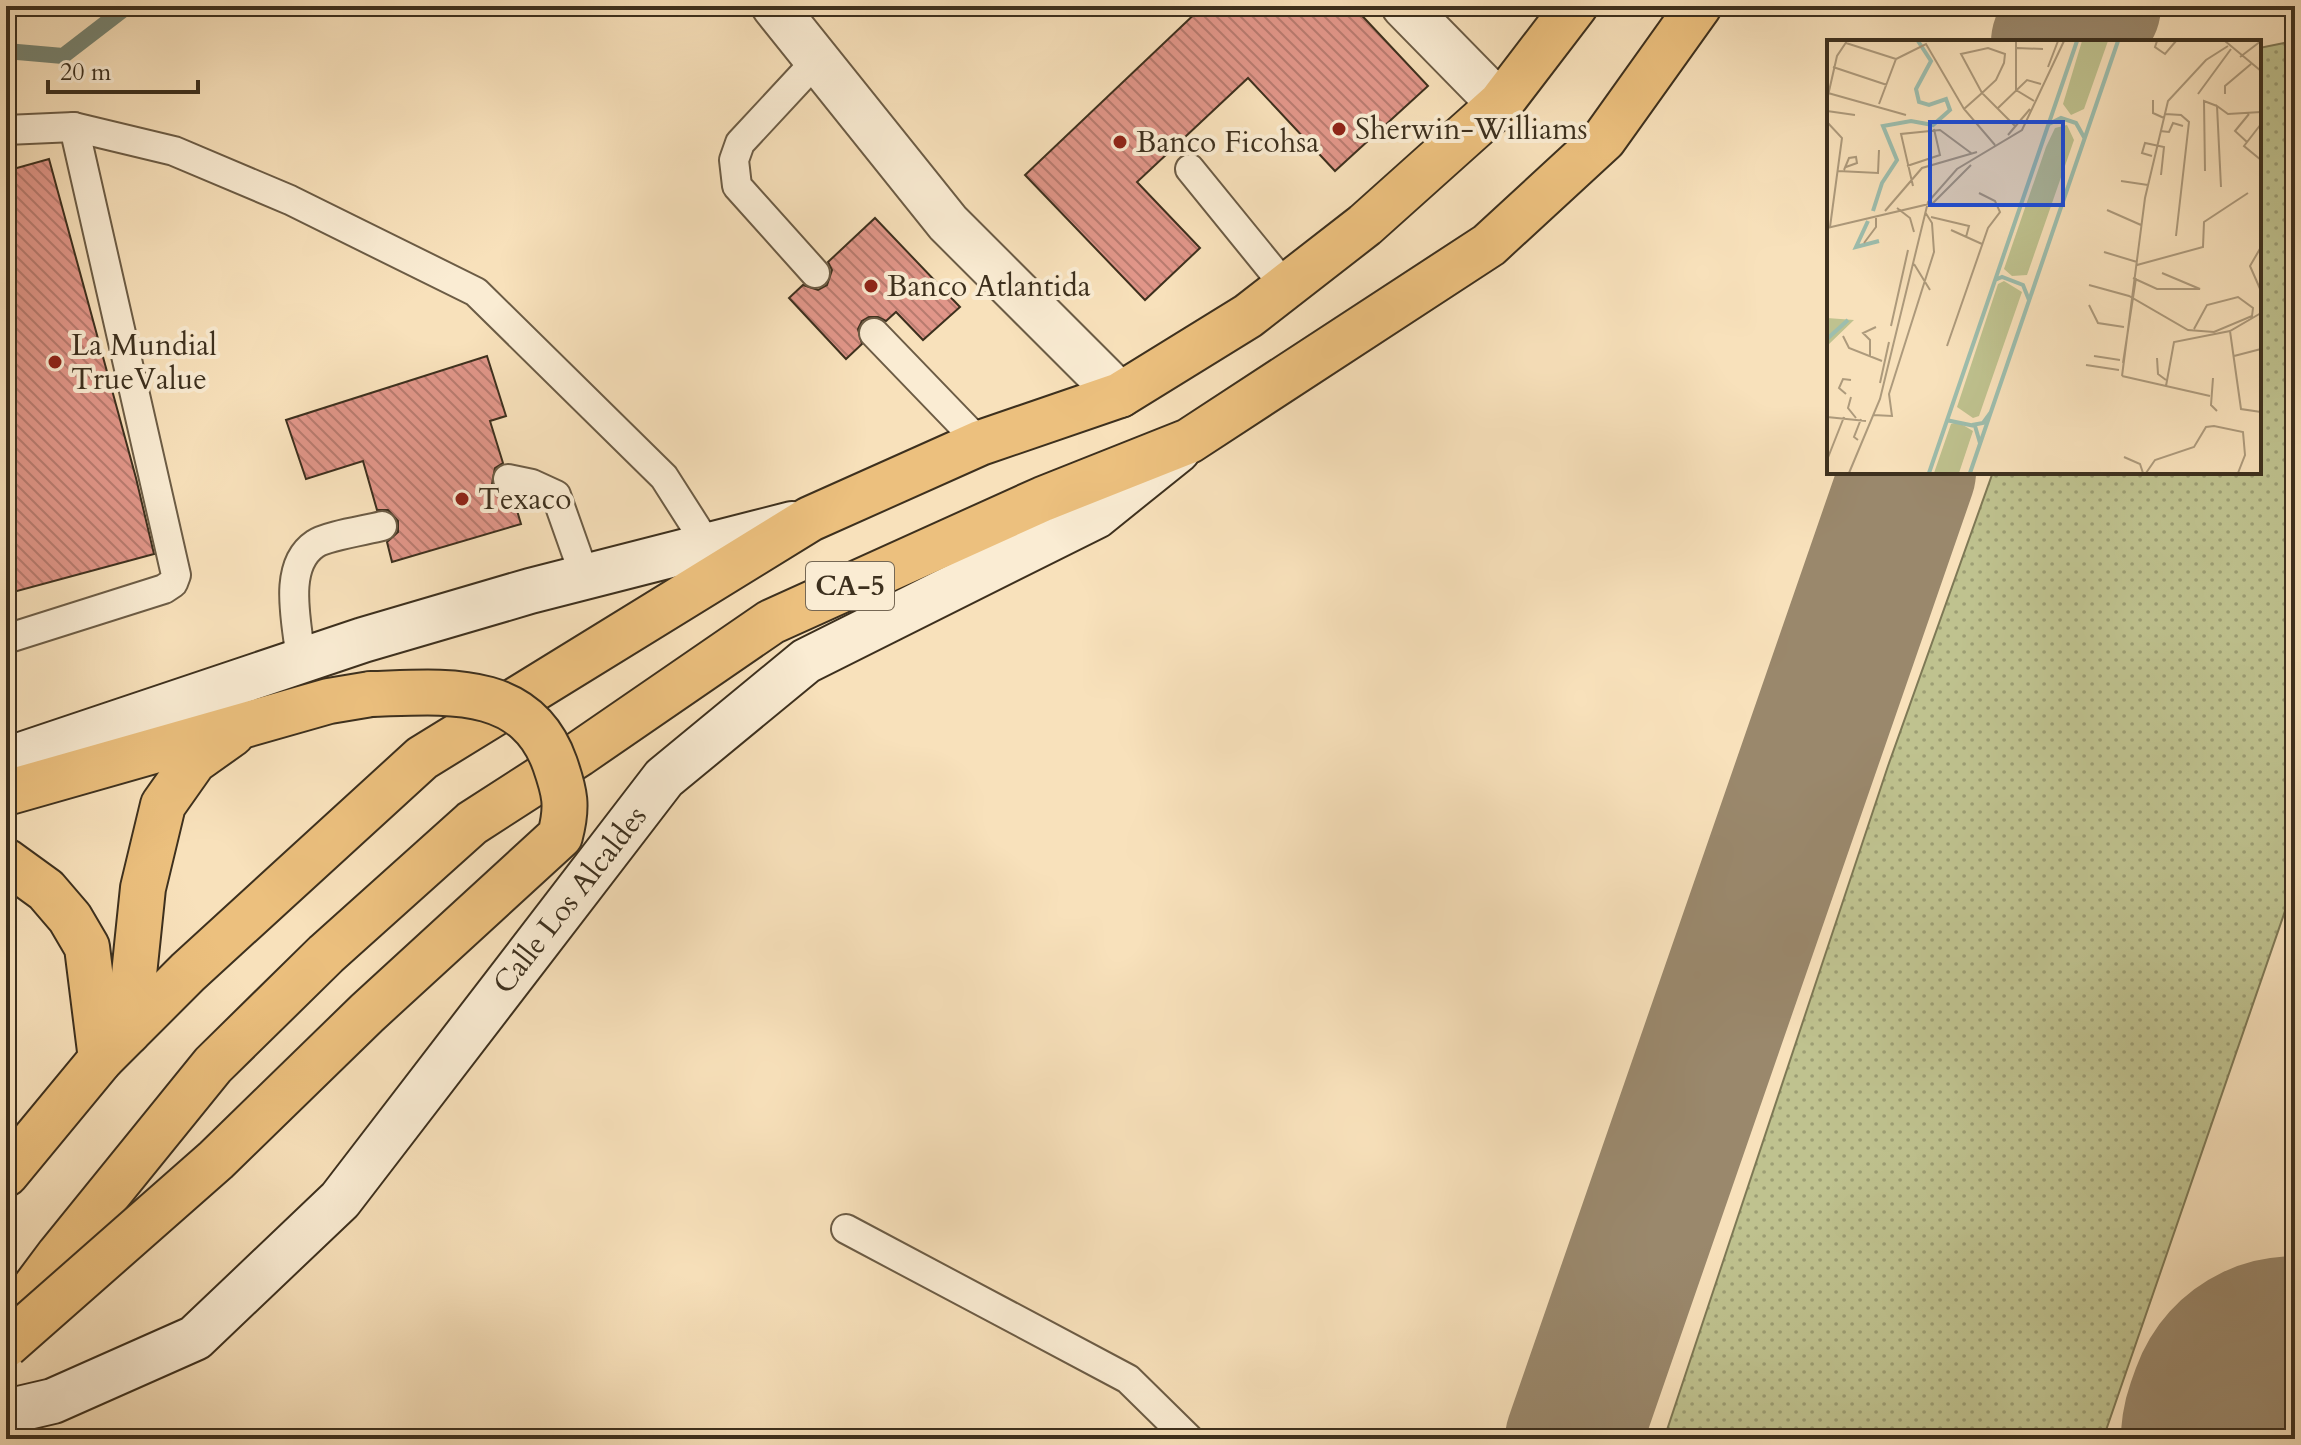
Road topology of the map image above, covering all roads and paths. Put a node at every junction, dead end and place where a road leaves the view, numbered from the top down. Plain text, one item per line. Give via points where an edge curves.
1 (774, 6) edge
2 (1404, 6) edge
3 (1575, 6) edge
4 (1699, 6) edge
5 (818, 59) junction
6 (1500, 104) junction
7 (74, 127) junction
8 (6, 130) edge
9 (1190, 169) dead end
10 (815, 273) dead end
11 (1286, 287) junction
12 (874, 333) dead end
13 (1120, 395) junction
14 (1189, 441) junction
15 (980, 443) junction
16 (508, 479) dead end
17 (810, 519) junction
18 (382, 526) dead end
19 (708, 546) junction
20 (585, 577) junction
21 (6, 639) edge
22 (301, 661) junction
23 (243, 725) junction
24 (6, 760) edge
25 (6, 793) edge
26 (6, 861) edge
27 (115, 1046) junction
28 (6, 1174) edge
29 (846, 1229) dead end
30 (6, 1326) edge
31 (6, 1345) edge
32 (6, 1412) edge
33 (1189, 1439) edge

1 - 5 main road
2 - 6 main road
3 - 6 main road, CA-5
4 - 14 main road, CA-5 via 1604,139 1489,245
5 - 10 lane via 740,143 734,160 737,186
5 - 13 main road via 948,223
6 - 11 main road, CA-5 via 1365,225
7 - 8 lane
7 - 19 lane via 174,151 290,200 476,292 664,477
7 - 21 lane via 176,575 164,589
9 - 11 lane
11 - 13 main road, CA-5
12 - 15 lane
13 - 15 main road, CA-5
14 - 30 main road, CA-5 via 1043,499 771,622 472,823 213,1065
14 - 32 main road, Calle Los Alcaldes via 1096,516 806,661 664,778 340,1200 195,1338 53,1401
15 - 17 main road, CA-5
16 - 20 lane via 556,495
17 - 19 main road
17 - 27 main road, CA-5 via 422,758
18 - 22 lane via 316,543 299,561 293,579
19 - 20 main road
20 - 22 main road
22 - 24 main road
23 - 25 main road
23 - 27 main road via 194,761 163,805
23 - 31 main road, bridge via 371,694 484,696 532,723 551,753 567,810 560,836 216,1160
26 - 27 main road via 46,890 70,918 87,947
27 - 28 main road, CA-5
29 - 33 lane via 1128,1379

